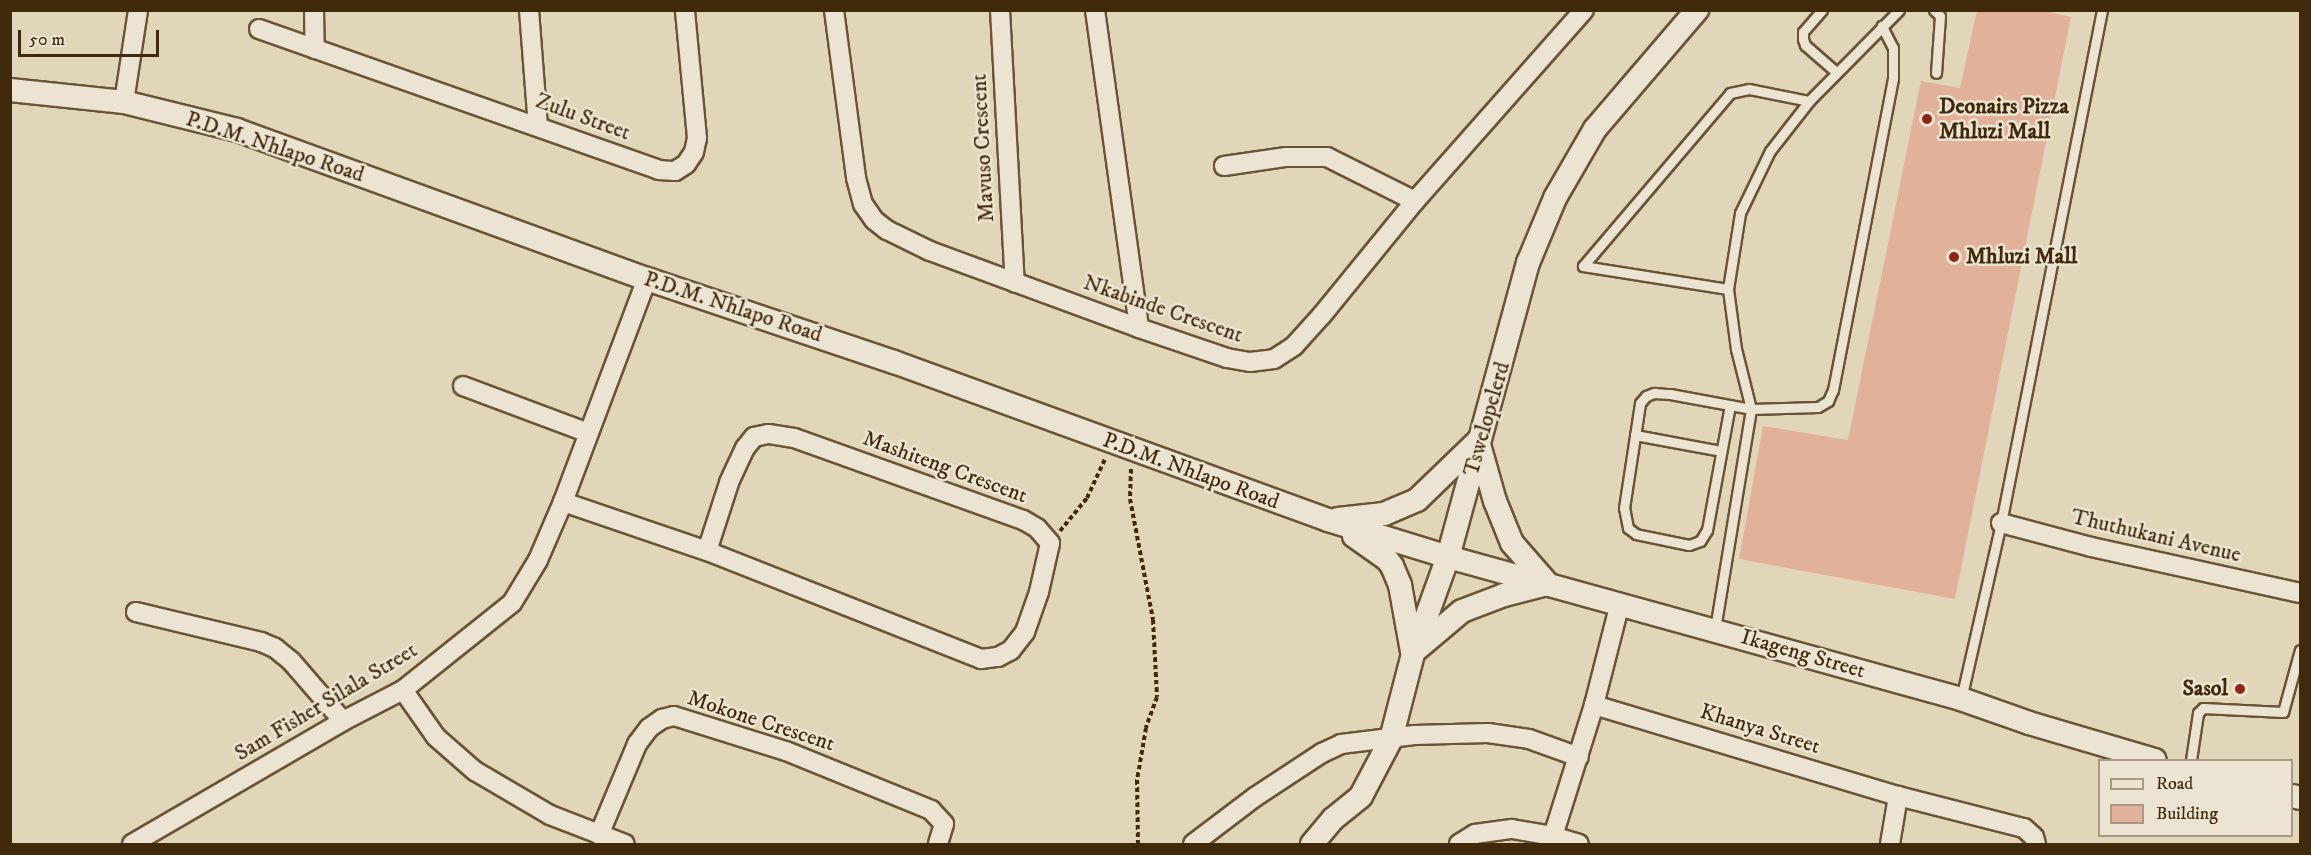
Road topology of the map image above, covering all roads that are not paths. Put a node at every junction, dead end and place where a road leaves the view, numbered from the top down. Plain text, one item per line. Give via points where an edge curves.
1 (138, 10) edge
2 (314, 10) edge
3 (529, 10) edge
4 (685, 10) edge
5 (834, 10) edge
6 (1000, 10) edge
7 (1095, 10) edge
8 (1584, 10) edge
9 (1697, 10) edge
10 (1822, 10) edge
11 (1899, 10) edge
12 (1934, 10) edge
13 (2102, 10) edge
14 (1882, 26) junction
15 (259, 29) dead end
16 (315, 49) junction
17 (1836, 72) junction
18 (1936, 73) dead end
19 (10, 90) edge
20 (1809, 101) junction
21 (124, 102) junction
22 (538, 126) junction
23 (1224, 166) dead end
24 (1415, 201) junction
25 (647, 279) junction
26 (1015, 283) junction
27 (1728, 289) junction
28 (1139, 328) junction
29 (463, 386) dead end
30 (1730, 405) junction
31 (1750, 409) junction
32 (589, 433) junction
33 (1635, 435) junction
34 (1478, 441) junction
35 (1721, 451) junction
36 (562, 502) junction
37 (1328, 520) junction
38 (2001, 523) junction
39 (707, 551) junction
40 (1449, 557) junction
41 (1548, 584) junction
42 (2301, 593) edge
43 (1620, 603) junction
44 (136, 612) dead end
45 (1714, 629) junction
46 (2301, 650) edge
47 (1413, 654) junction
48 (403, 690) junction
49 (1960, 699) junction
50 (1594, 705) junction
51 (343, 721) junction
52 (1391, 739) junction
53 (1579, 756) junction
54 (2152, 759) edge
55 (2191, 759) edge
56 (1898, 796) junction
57 (599, 835) junction
58 (1553, 836) junction
59 (132, 844) edge
60 (624, 844) edge
61 (938, 844) edge
62 (1193, 844) edge
63 (1312, 844) edge
64 (1459, 844) edge
65 (1579, 844) edge
66 (1890, 844) edge
67 (2036, 844) edge

1 - 21 street
2 - 16 street
3 - 22 street
4 - 22 street, Zulu Street via 697,138 686,164 675,171 659,170
5 - 26 street, Nkabinde Crescent via 856,178 868,212 887,230 930,251
6 - 26 street, Mavuso Crescent
7 - 28 street
8 - 24 street, Nkabinde Crescent
9 - 34 street, Tswelopelerd via 1595,129 1555,198 1528,263
10 - 17 lane via 1803,32 1803,39
11 - 14 lane
12 - 18 lane via 1940,16
13 - 38 lane
14 - 17 lane
14 - 31 lane via 1893,48 1893,78 1833,390 1828,401 1818,407
15 - 16 street, Zulu Street
16 - 22 street, Zulu Street
17 - 20 lane
19 - 21 street, P.D.M. Nhlapo Road
20 - 27 lane via 1770,151 1747,193 1738,222
20 - 27 lane via 1749,89 1731,93 1583,266
21 - 25 street, P.D.M. Nhlapo Road via 237,130
23 - 24 street via 1286,157 1327,157
24 - 28 street, Nkabinde Crescent via 1322,315 1294,346 1274,359 1250,362 1227,358
25 - 32 street, Sam Fisher Silala Street
25 - 37 street, P.D.M. Nhlapo Road via 883,358
26 - 28 street, Nkabinde Crescent
27 - 31 lane
29 - 32 street
30 - 31 lane
30 - 33 lane via 1654,393 1640,403
30 - 35 lane
31 - 45 lane
32 - 36 street, Sam Fisher Silala Street
33 - 35 lane
33 - 35 lane via 1624,508 1628,528 1636,534 1689,545 1700,541 1707,530
34 - 37 street via 1417,500 1384,514
34 - 40 street, Tswelopelerd
34 - 41 street via 1512,543
36 - 39 street
36 - 48 street, Sam Fisher Silala Street via 538,560 512,603
37 - 40 street, P.D.M. Nhlapo Road
37 - 47 street via 1369,544 1392,566 1400,585
38 - 42 street, Thuthukani Avenue
38 - 49 lane
39 - 39 street, Mashiteng Crescent via 981,659 1011,650 1024,632 1039,592 1050,543 1023,520 794,438 768,434 754,437 746,448 729,483
40 - 41 street, Ikageng Street
40 - 47 street, Tswelopelerd
41 - 43 street, Ikageng Street
41 - 47 street via 1462,611
43 - 45 street, Ikageng Street
43 - 50 street
44 - 51 street via 274,648 291,661
45 - 49 street, Ikageng Street
46 - 55 lane via 2283,712 2203,708 2198,713
47 - 52 street, Tswelopelerd
48 - 51 street, Sam Fisher Silala Street
48 - 57 street via 436,737 475,771 550,815
49 - 54 street, Ikageng Street
50 - 53 street
50 - 56 street, Khanya Street
51 - 59 street, Sam Fisher Silala Street
52 - 53 street via 1488,733 1529,739
52 - 62 street via 1341,744 1322,753
52 - 63 street, Tswelopelerd via 1361,796
53 - 58 street
56 - 66 street
56 - 67 street, Khanya Street via 2024,828
57 - 60 street
57 - 61 street, Mokone Crescent via 637,744 649,728 674,716 786,751 931,810 944,824
58 - 64 street via 1492,830
58 - 65 street

